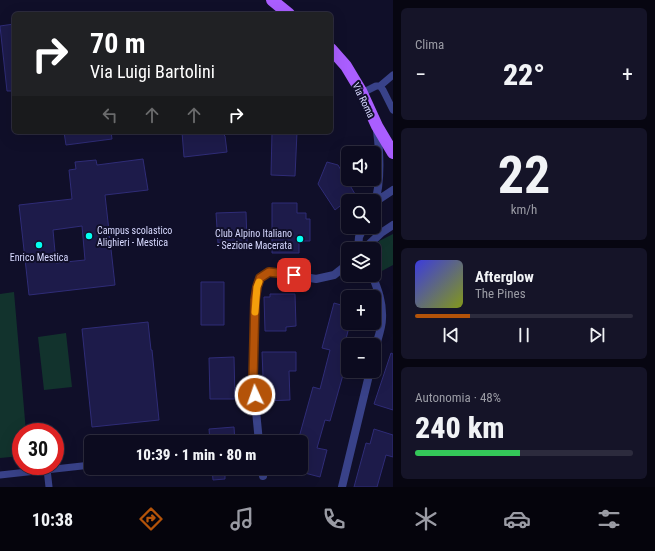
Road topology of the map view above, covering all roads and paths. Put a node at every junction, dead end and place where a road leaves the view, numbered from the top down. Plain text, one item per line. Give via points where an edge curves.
1 (272, 0) edge
2 (287, 12) edge
3 (333, 51) edge
4 (393, 75) edge
5 (380, 86) junction
6 (362, 93) junction
7 (393, 110) edge
8 (377, 126) junction
9 (393, 153) edge
10 (393, 190) edge
11 (377, 194) edge
12 (381, 199) edge
13 (393, 225) edge
14 (372, 242) edge
15 (341, 270) edge
16 (375, 282) edge
17 (378, 338) edge
18 (368, 378) edge
19 (258, 435) edge
20 (84, 466) edge
21 (64, 467) edge
22 (12, 473) edge
23 (0, 475) edge
24 (48, 475) edge
25 (49, 487) edge
26 (342, 487) edge

1 - 2 main road
3 - 6 main road, Via Roma via 346,66
4 - 5 lane
5 - 6 lane
5 - 7 lane
6 - 8 main road, Via Roma
8 - 9 main road, Via Roma
8 - 11 street via 380,153
10 - 12 street
13 - 14 street
15 - 19 street via 334,275 316,278 269,272 260,278 255,300 253,380
16 - 17 street via 381,301 382,319
18 - 26 street
20 - 21 lane
22 - 23 lane
24 - 25 lane

